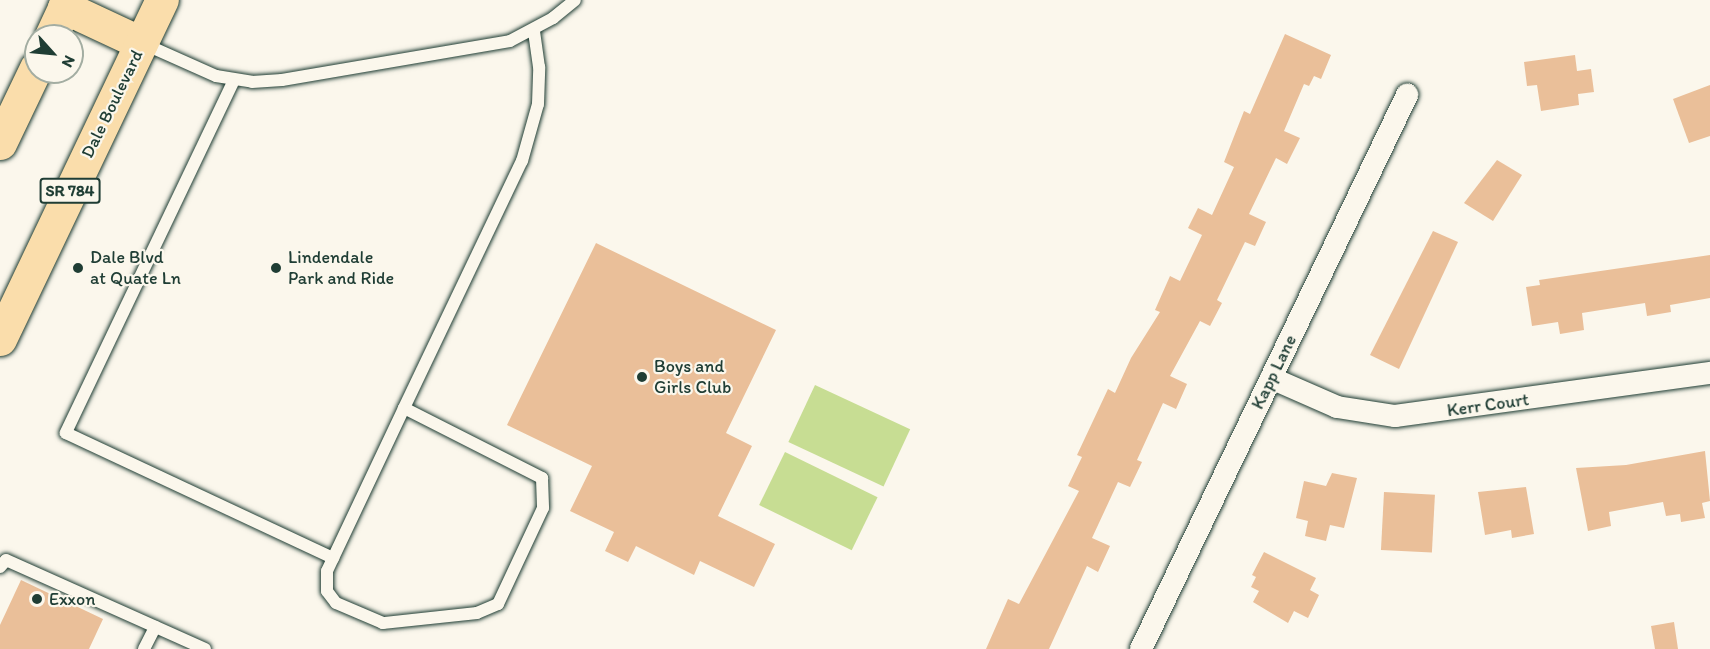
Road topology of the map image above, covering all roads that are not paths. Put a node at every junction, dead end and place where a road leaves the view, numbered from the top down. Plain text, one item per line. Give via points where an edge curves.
1 (162, 0) edge
2 (575, 0) edge
3 (61, 14) edge
4 (534, 30) junction
5 (141, 43) junction
6 (234, 80) junction
7 (28, 84) edge
8 (1407, 95) dead end
9 (0, 143) edge
10 (0, 339) edge
11 (1710, 373) edge
12 (1271, 378) junction
13 (404, 408) junction
14 (333, 558) junction
15 (3, 564) edge
16 (155, 627) junction
17 (144, 649) edge
18 (205, 649) edge
19 (1141, 649) edge

1 - 5 main road, Dale Boulevard / SR 784
2 - 4 lane
3 - 5 main road
4 - 6 lane via 510,41 282,80
4 - 13 lane via 539,76 530,140
5 - 6 lane
5 - 10 main road, Dale Boulevard / SR 784
6 - 14 lane via 66,433
7 - 9 main road
8 - 12 street, Kapp Lane
11 - 12 street, Kerr Court via 1395,416 1337,407
12 - 19 street, Kapp Lane
13 - 14 lane
13 - 14 lane via 542,478 543,508 538,519 498,603 477,613 384,623 336,603 327,591 327,572
15 - 16 lane
16 - 17 lane
16 - 18 lane

